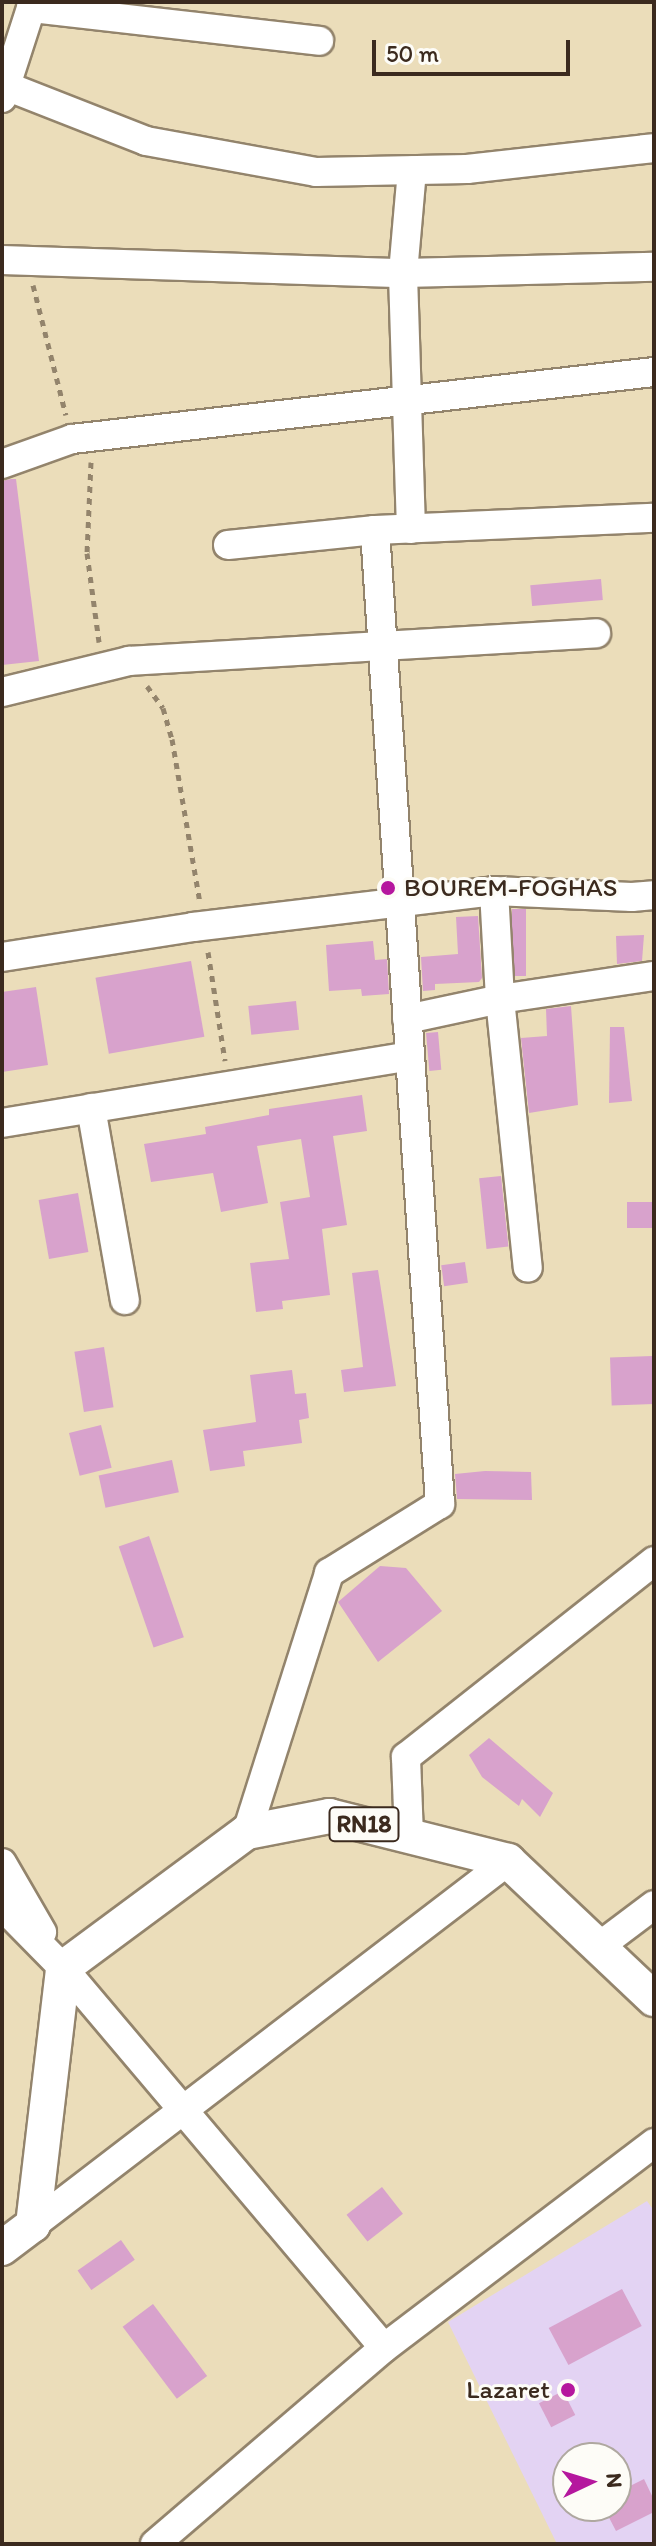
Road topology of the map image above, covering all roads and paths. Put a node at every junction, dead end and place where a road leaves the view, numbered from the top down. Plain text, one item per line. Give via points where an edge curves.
1 (32, 5) edge
2 (319, 41) dead end
3 (6, 78) edge
4 (654, 148) edge
5 (412, 170) junction
6 (2, 260) edge
7 (654, 267) edge
8 (403, 273) junction
9 (654, 372) edge
10 (406, 400) junction
11 (2, 464) edge
12 (654, 518) edge
13 (411, 529) junction
14 (375, 530) junction
15 (228, 545) dead end
16 (596, 633) dead end
17 (383, 648) junction
18 (2, 692) edge
19 (494, 891) junction
20 (654, 895) edge
21 (400, 902) junction
22 (2, 957) edge
23 (654, 976) edge
24 (500, 999) junction
25 (407, 1019) junction
26 (409, 1056) junction
27 (91, 1108) junction
28 (2, 1123) edge
29 (528, 1268) dead end
30 (125, 1300) dead end
31 (654, 1561) edge
32 (247, 1832) junction
33 (409, 1836) junction
34 (508, 1861) junction
35 (2, 1863) edge
36 (654, 1905) edge
37 (2, 1906) edge
38 (597, 1948) junction
39 (63, 1968) junction
40 (654, 1999) edge
41 (184, 2109) junction
42 (654, 2143) edge
43 (33, 2225) junction
44 (2, 2248) edge
45 (384, 2348) junction
46 (155, 2544) edge

1 - 2 street
1 - 3 street
3 - 5 street via 146,141 316,172
4 - 5 street
5 - 8 street
6 - 8 street
7 - 8 street
8 - 10 street
9 - 10 street
10 - 11 street via 72,439
10 - 13 street
12 - 13 street
13 - 14 street
14 - 15 street
14 - 17 street
16 - 17 street
17 - 18 street via 129,661
17 - 21 street
19 - 20 street
19 - 21 street
19 - 24 street
21 - 22 street
21 - 25 street
23 - 24 street
24 - 25 street
24 - 29 street
25 - 26 street
26 - 27 street
26 - 32 street via 440,1504 329,1573
27 - 28 street
27 - 30 street
31 - 33 street via 406,1757
32 - 33 main road, RN18 via 329,1816
32 - 39 main road, RN18
33 - 34 main road, RN18
34 - 38 main road
34 - 41 street
35 - 39 street
36 - 38 street
37 - 39 street
38 - 40 main road
39 - 41 street
39 - 43 main road
41 - 43 street
41 - 45 street
42 - 45 street
43 - 44 main road
45 - 46 street

